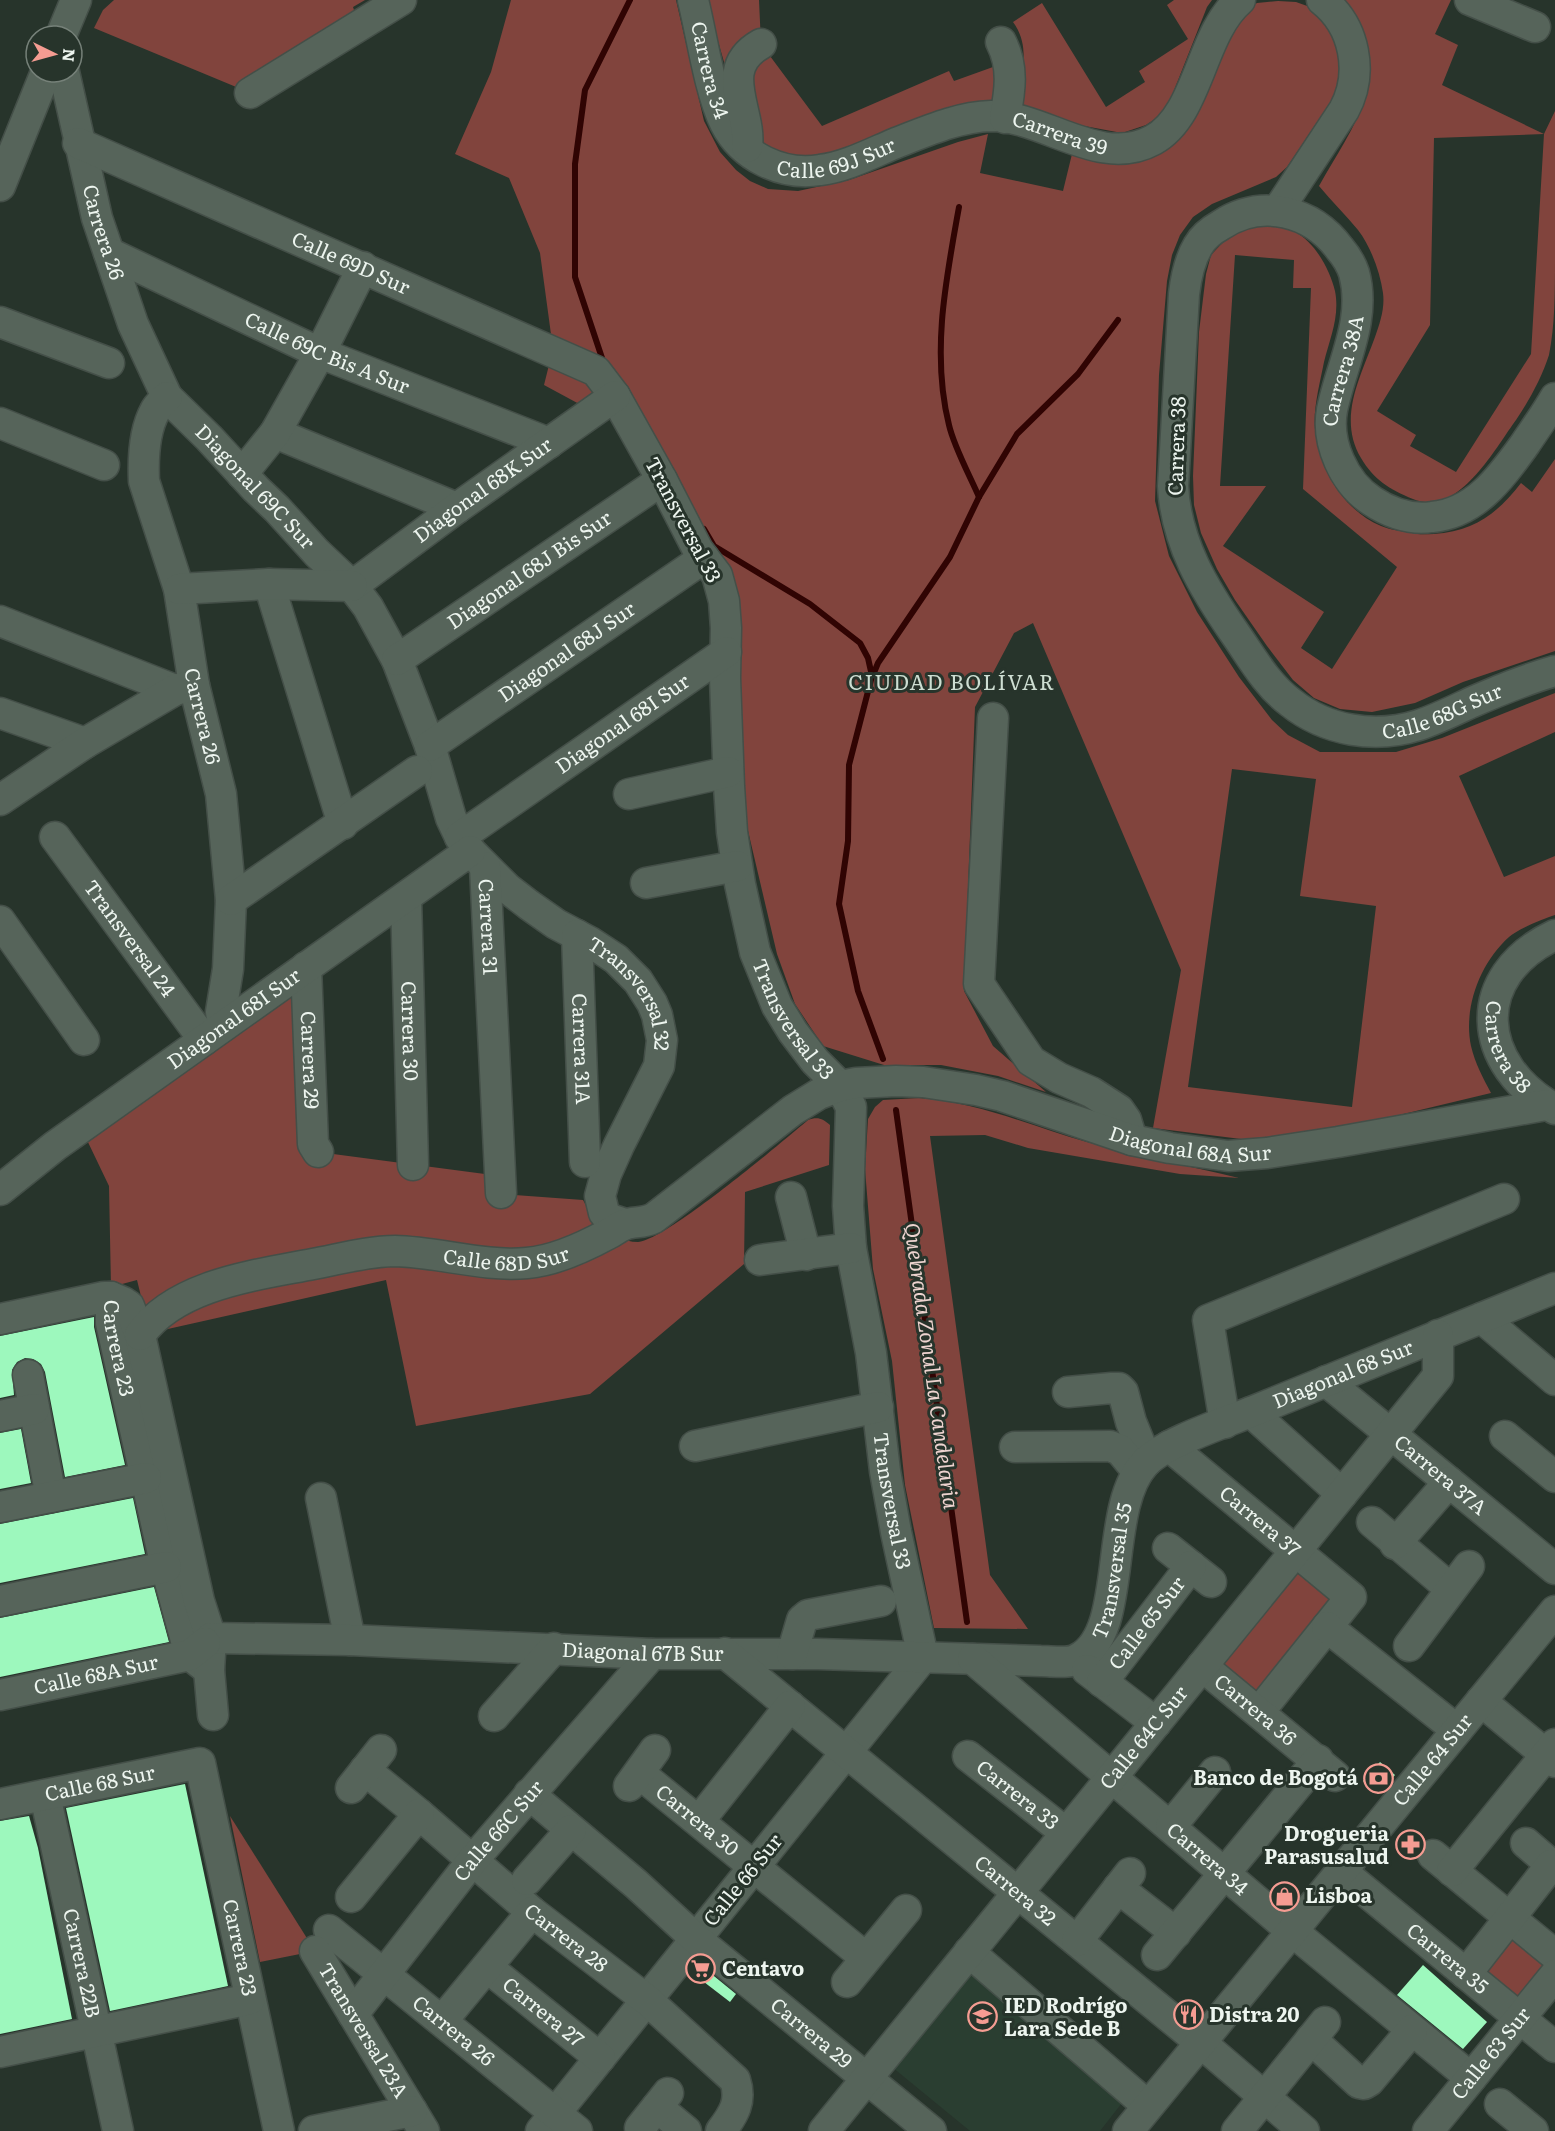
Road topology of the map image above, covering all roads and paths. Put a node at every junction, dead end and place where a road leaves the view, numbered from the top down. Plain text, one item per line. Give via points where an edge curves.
1 (76, 0) edge
2 (401, 0) edge
3 (693, 0) edge
4 (1240, 0) edge
5 (1470, 0) edge
6 (1327, 2) edge
7 (66, 24) edge
8 (1534, 27) dead end
9 (1001, 42) dead end
10 (761, 44) dead end
11 (41, 84) edge
12 (66, 84) edge
13 (250, 93) dead end
14 (1005, 118) junction
15 (943, 125) joint
16 (78, 143) junction
17 (740, 143) junction
18 (0, 186) edge
19 (1278, 210) junction
20 (109, 253) junction
21 (363, 267) junction
22 (0, 322) edge
23 (320, 353) junction
24 (109, 363) dead end
25 (615, 396) junction
26 (161, 397) junction
27 (1555, 399) edge
28 (0, 423) edge
29 (275, 433) junction
30 (549, 443) junction
31 (104, 465) dead end
32 (242, 474) junction
33 (662, 480) junction
34 (457, 508) junction
35 (704, 558) junction
36 (269, 584) junction
37 (352, 586) junction
38 (179, 589) junction
39 (0, 621) edge
40 (726, 652) junction
41 (397, 660) junction
42 (1555, 671) edge
43 (184, 688) junction
44 (0, 713) edge
45 (993, 718) dead end
46 (1325, 723) joint
47 (85, 743) junction
48 (424, 759) junction
49 (729, 772) junction
50 (629, 794) dead end
51 (0, 800) edge
52 (343, 824) junction
53 (55, 837) dead end
54 (472, 851) junction
55 (737, 866) junction
56 (646, 883) dead end
57 (406, 897) junction
58 (231, 900) junction
59 (0, 921) edge
60 (577, 935) junction
61 (1555, 935) edge
62 (306, 967) junction
63 (214, 1033) junction
64 (84, 1040) dead end
65 (840, 1086) junction
66 (1551, 1107) edge
67 (1132, 1140) junction
68 (318, 1152) dead end
69 (585, 1162) dead end
70 (413, 1165) dead end
71 (0, 1190) edge
72 (501, 1193) dead end
73 (791, 1197) dead end
74 (1504, 1199) dead end
75 (625, 1224) junction
76 (851, 1248) junction
77 (806, 1255) junction
78 (760, 1260) dead end
79 (1555, 1288) edge
80 (111, 1297) junction
81 (1482, 1318) junction
82 (0, 1319) edge
83 (140, 1335) junction
84 (1438, 1335) junction
85 (28, 1375) dead end
86 (1555, 1380) edge
87 (1326, 1381) junction
88 (1068, 1392) dead end
89 (878, 1407) junction
90 (34, 1409) junction
91 (0, 1416) edge
92 (1238, 1417) junction
93 (1390, 1434) junction
94 (1505, 1436) dead end
95 (695, 1446) dead end
96 (1015, 1447) dead end
97 (1151, 1460) junction
98 (1554, 1473) edge
99 (146, 1478) junction
100 (1449, 1482) junction
101 (1342, 1494) junction
102 (51, 1497) junction
103 (321, 1498) dead end
104 (0, 1507) edge
105 (1372, 1522) dead end
106 (1395, 1544) junction
107 (1296, 1551) junction
108 (1190, 1565) dead end
109 (1469, 1566) dead end
110 (166, 1567) junction
111 (1555, 1569) edge
112 (1451, 1589) junction
113 (0, 1601) edge
114 (881, 1601) dead end
115 (1555, 1611) edge
116 (1327, 1627) junction
117 (351, 1640) junction
118 (1409, 1646) dead end
119 (554, 1648) junction
120 (725, 1653) junction
121 (203, 1654) junction
122 (652, 1654) junction
123 (792, 1654) junction
124 (923, 1657) junction
125 (973, 1659) junction
126 (1075, 1661) junction
127 (1202, 1666) junction
128 (1102, 1682) junction
129 (0, 1695) edge
130 (1480, 1701) junction
131 (790, 1707) junction
132 (1258, 1712) junction
133 (213, 1715) dead end
134 (494, 1716) dead end
135 (1156, 1723) junction
136 (1457, 1730) junction
137 (846, 1752) junction
138 (1552, 1754) edge
139 (968, 1756) dead end
140 (200, 1763) joint
141 (366, 1769) dead end
142 (641, 1770) dead end
143 (1214, 1770) dead end
144 (1112, 1777) junction
145 (529, 1794) junction
146 (45, 1795) junction
147 (0, 1804) edge
148 (419, 1814) junction
149 (699, 1821) junction
150 (1171, 1826) junction
151 (571, 1830) junction
152 (1066, 1833) junction
153 (1526, 1843) dead end
154 (472, 1861) junction
155 (755, 1866) junction
156 (1553, 1867) edge
157 (1341, 1871) junction
158 (1226, 1872) junction
159 (527, 1880) dead end
160 (1018, 1893) junction
161 (351, 1897) dead end
162 (906, 1910) dead end
163 (532, 1912) junction
164 (1511, 1919) junction
165 (1292, 1931) junction
166 (1176, 1933) junction
167 (696, 1939) junction
168 (322, 1940) joint
169 (1077, 1941) junction
170 (969, 1952) junction
171 (1157, 1955) dead end
172 (1555, 1955) edge
173 (867, 1958) junction
174 (487, 1967) junction
175 (1466, 1974) junction
176 (385, 1975) junction
177 (1555, 1975) edge
178 (847, 1982) dead end
179 (250, 1999) junction
180 (647, 2000) junction
181 (353, 2014) junction
182 (1520, 2018) junction
183 (442, 2021) junction
184 (1412, 2030) junction
185 (96, 2031) junction
186 (1200, 2042) junction
187 (1555, 2047) edge
188 (0, 2052) edge
189 (600, 2058) junction
190 (867, 2078) junction
191 (1471, 2078) junction
192 (1264, 2098) junction
193 (1500, 2104) dead end
194 (1148, 2106) junction
195 (655, 2109) dead end
196 (418, 2121) edge
197 (558, 2125) edge
198 (726, 2125) edge
199 (1528, 2130) edge
200 (118, 2131) edge
201 (279, 2131) edge
202 (314, 2131) edge
203 (686, 2131) edge
204 (824, 2131) edge
205 (931, 2131) edge
206 (1128, 2131) edge
207 (1237, 2131) edge
208 (1304, 2131) edge
209 (1428, 2131) edge

1 - 7 street
2 - 13 street
3 - 17 street, Carrera 34 via 719,110
4 - 14 street, Carrera 39 via 1226,15 1171,124 1153,140 1131,148 1103,148
5 - 8 street
6 - 19 street via 1352,44 1352,93
9 - 14 street via 1010,71
10 - 17 street via 753,48 740,67 737,83 749,135
11 - 18 street
12 - 16 street, Carrera 26
14 - 15 street, Carrera 39 via 970,118
15 - 17 street, Calle 69J Sur via 808,172 766,163
16 - 20 street, Carrera 26
16 - 21 street, Calle 69D Sur
19 - 27 street, Carrera 38A via 1319,226 1348,259 1354,273 1354,334 1332,411 1331,428 1343,470 1366,497 1399,515 1429,518 1459,510 1500,479
19 - 46 street, Carrera 38 via 1247,213 1210,231 1188,267 1174,498 1186,550 1211,599 1278,691
20 - 23 street, Calle 69C Bis A Sur
20 - 26 street, Carrera 26
21 - 23 street
21 - 25 street, Calle 69D Sur via 596,371
22 - 24 street
23 - 29 street
23 - 30 street, Calle 69C Bis A Sur
25 - 30 street, Diagonal 68K Sur
25 - 33 street, Transversal 33
26 - 32 street, Diagonal 69C Sur
26 - 38 street, Carrera 26 via 145,452 144,481
28 - 31 street
29 - 32 street
29 - 34 street
30 - 34 street, Diagonal 68K Sur
32 - 37 street, Diagonal 69C Sur
33 - 35 street, Transversal 33
33 - 41 street, Diagonal 68J Bis Sur
34 - 37 street, Diagonal 68K Sur
35 - 40 street, Transversal 33 via 717,575 724,601
35 - 48 street, Diagonal 68J Sur
36 - 37 street
36 - 38 street
36 - 52 street
37 - 41 street, Carrera 31
38 - 43 street, Carrera 26
39 - 43 street
40 - 49 street, Transversal 33
40 - 54 street, Diagonal 68I Sur
41 - 48 street, Carrera 31
42 - 46 street, Calle 68G Sur via 1419,725 1368,732
43 - 47 street
43 - 58 street, Carrera 26 via 221,794
44 - 47 street
45 - 67 street via 980,984 1031,1060 1119,1110
47 - 51 street
48 - 52 street, Diagonal 68J Sur
48 - 54 street, Carrera 31
49 - 50 street
49 - 55 street, Transversal 33
52 - 58 street, Diagonal 68J Sur
53 - 63 street, Transversal 24
54 - 57 street, Diagonal 68I Sur
54 - 60 street, Transversal 32 via 529,905
54 - 72 street, Carrera 31
55 - 56 street
55 - 65 street, Transversal 33 via 762,974 793,1032
57 - 62 street, Diagonal 68I Sur
57 - 70 street, Carrera 30
58 - 63 street, Carrera 26 via 228,969
59 - 64 street
60 - 69 street, Carrera 31A
60 - 75 street, Transversal 32 via 616,959 638,981 652,1003 660,1027 659,1066 619,1145 600,1196 604,1214
61 - 66 street, Carrera 38 via 1530,950 1509,971 1501,983 1492,1014 1499,1050 1513,1076
62 - 63 street, Diagonal 68I Sur
62 - 68 street, Carrera 29 via 313,1144
63 - 71 street, Diagonal 68I Sur
65 - 67 street, Diagonal 68A Sur via 896,1081 976,1090
65 - 75 street, Calle 68D Sur via 793,1110 661,1214 646,1222
65 - 76 street, Transversal 33 via 852,1118 848,1206
66 - 67 street, Diagonal 68A Sur via 1247,1155 1228,1156
73 - 77 street
74 - 92 street via 1208,1320
75 - 83 street, Calle 68D Sur via 559,1256 528,1263 392,1251 265,1274 185,1298 150,1322
76 - 77 street
76 - 89 street, Transversal 33
77 - 78 street
79 - 81 street, Diagonal 68 Sur
80 - 82 street
80 - 83 street, Carrera 23 via 129,1306
80 - 99 street, Carrera 23 via 111,1323
81 - 84 street, Diagonal 68 Sur
81 - 86 street
83 - 121 street, Carrera 23 via 198,1594
84 - 87 street, Diagonal 68 Sur
84 - 93 street, Calle 64C Sur via 1438,1376
85 - 90 street
87 - 92 street, Diagonal 68 Sur
87 - 93 street, Carrera 37A
88 - 97 street via 1119,1388
89 - 95 street
89 - 124 street, Transversal 33 via 885,1471
90 - 91 street
90 - 102 street
92 - 97 street, Diagonal 68 Sur
92 - 101 street
93 - 100 street, Carrera 37A
93 - 101 street, Calle 64C Sur
94 - 98 street
96 - 97 street, Carrera 37 via 1110,1446
97 - 107 street, Carrera 37
97 - 126 street, Transversal 35 via 1129,1490 1106,1621 1094,1646
99 - 102 street
99 - 110 street, Carrera 23
100 - 106 street
100 - 111 street, Carrera 37A
101 - 107 street, Calle 64C Sur
102 - 104 street
103 - 117 street
105 - 106 street
106 - 112 street
107 - 116 street, Carrera 37 via 1351,1597
107 - 127 street, Calle 64C Sur
108 - 128 street, Calle 65 Sur
109 - 112 street
110 - 113 street
110 - 121 street, Carrera 23
112 - 118 street
114 - 123 street via 808,1615 802,1620
115 - 130 street, Calle 64 Sur
116 - 132 street
116 - 136 street
117 - 119 street, Diagonal 67B Sur
117 - 121 street, Diagonal 67B Sur
119 - 122 street, Diagonal 67B Sur
119 - 134 street
120 - 122 street, Diagonal 67B Sur
120 - 123 street, Diagonal 67B Sur
120 - 131 street, Carrera 32
121 - 129 street, Calle 68A Sur
121 - 133 street, Carrera 23
122 - 145 street, Calle 66C Sur
123 - 124 street, Diagonal 67B Sur
124 - 125 street, Diagonal 67B Sur
124 - 137 street, Calle 66 Sur
125 - 126 street, Diagonal 67B Sur
125 - 144 street, Carrera 34
126 - 128 street
127 - 132 street, Carrera 36
127 - 135 street, Calle 64C Sur
128 - 135 street
130 - 136 street, Calle 64 Sur
130 - 138 street
131 - 137 street, Carrera 32
131 - 149 street
132 - 158 street, Carrera 36 via 1326,1768
135 - 144 street, Calle 64C Sur
136 - 157 street, Calle 64 Sur
137 - 155 street, Calle 66 Sur
137 - 160 street, Carrera 32
138 - 164 street via 1442,1863
139 - 152 street, Carrera 33
140 - 146 street, Calle 68 Sur
140 - 179 street, Carrera 23
141 - 148 street, Carrera 28
142 - 149 street, Carrera 30
143 - 150 street
144 - 150 street, Carrera 34
144 - 152 street, Calle 64C Sur
145 - 151 street, Carrera 29
145 - 154 street, Calle 66C Sur
146 - 147 street, Calle 68 Sur
146 - 185 street, Carrera 22B
148 - 154 street, Carrera 28
148 - 161 street
149 - 155 street, Carrera 30
150 - 158 street, Carrera 34
151 - 159 street
151 - 167 street, Carrera 29
152 - 160 street, Calle 64C Sur
153 - 156 street
154 - 163 street, Carrera 28
154 - 176 street, Calle 66C Sur
155 - 167 street, Calle 66 Sur
155 - 173 street, Carrera 30
156 - 164 street
157 - 165 street, Calle 64 Sur
157 - 175 street, Carrera 35
158 - 165 street, Carrera 34
158 - 166 street
160 - 169 street, Carrera 32
160 - 170 street, Calle 64C Sur
162 - 173 street
163 - 174 street
163 - 180 street, Carrera 28
164 - 172 street
164 - 175 street
165 - 184 street, Carrera 34
165 - 186 street, Calle 64 Sur
166 - 169 street via 1124,1880
166 - 171 street
167 - 180 street, Calle 66 Sur
167 - 190 street, Carrera 29
168 - 176 street, Carrera 26
168 - 181 street, Transversal 23A
169 - 186 street, Carrera 32
170 - 190 street, Calle 64C Sur
170 - 194 street
173 - 178 street
174 - 183 street
174 - 189 street, Carrera 27
175 - 182 street, Carrera 35
176 - 181 street, Calle 66C Sur
176 - 183 street, Carrera 26
177 - 182 street, Calle 63 Sur
179 - 185 street
179 - 201 street, Carrera 23
180 - 189 street, Calle 66 Sur
180 - 198 street, Carrera 28 via 735,2079 739,2097
181 - 196 street, Transversal 23A
182 - 187 street, Carrera 35
182 - 191 street, Calle 63 Sur
183 - 197 street, Carrera 26
184 - 191 street, Carrera 34
184 - 192 street via 1364,2084 1318,2031
185 - 188 street
185 - 200 street, Carrera 22B
186 - 192 street, Carrera 32
186 - 194 street, Calle 64 Sur
189 - 197 street, Calle 66 Sur
190 - 204 street, Calle 64C Sur
190 - 205 street, Carrera 29
191 - 209 street, Calle 63 Sur
192 - 207 street
192 - 208 street, Carrera 32
193 - 199 street
194 - 206 street, Calle 64 Sur
195 - 203 street
196 - 202 street

